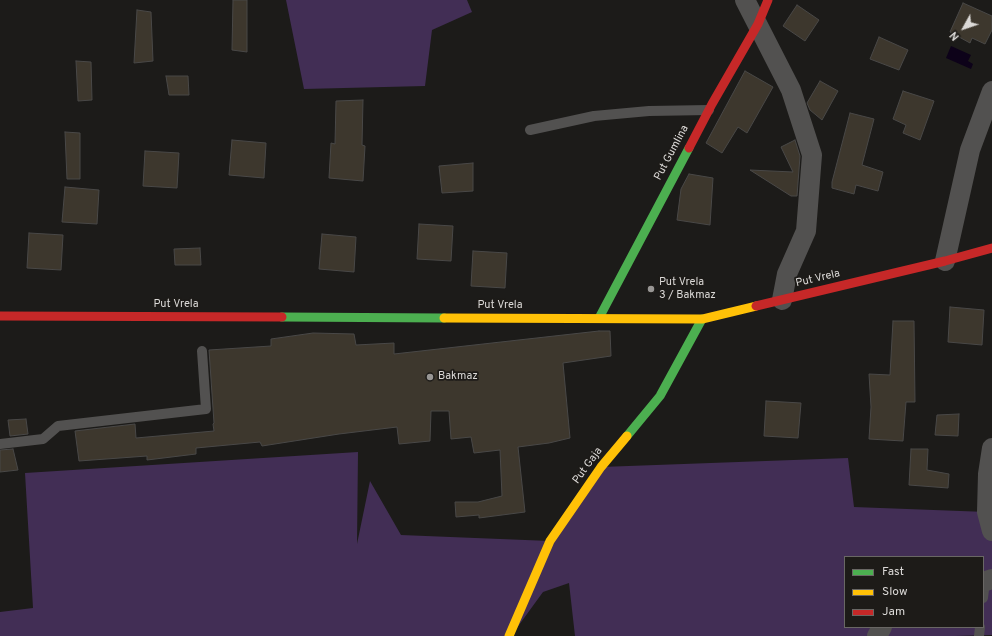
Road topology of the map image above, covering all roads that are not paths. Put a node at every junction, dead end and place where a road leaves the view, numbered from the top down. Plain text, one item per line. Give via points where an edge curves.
1 (745, 0) edge
2 (768, 0) edge
3 (758, 24) junction
4 (992, 91) edge
5 (709, 110) junction
6 (530, 130) dead end
7 (992, 248) edge
8 (945, 261) junction
9 (782, 300) junction
10 (0, 316) edge
11 (599, 318) junction
12 (702, 319) junction
13 (202, 352) dead end
14 (0, 444) edge
15 (992, 448) edge
16 (992, 531) edge
17 (509, 636) edge

1 - 3 street
2 - 3 main road, Put Gumlina
3 - 5 main road, Put Gumlina
3 - 9 street via 791,90 812,155 806,231 787,274
4 - 8 street via 970,150
5 - 6 lane via 602,115
5 - 11 main road, Put Gumlina
7 - 8 main road, Put Vrela
8 - 9 main road, Put Vrela
9 - 12 main road, Put Vrela
10 - 11 main road, Put Vrela
11 - 12 main road, Put Vrela
12 - 17 main road, Put Gaja via 660,396 601,466 550,541
13 - 14 lane via 206,409 58,426 44,439
15 - 16 street via 987,512

